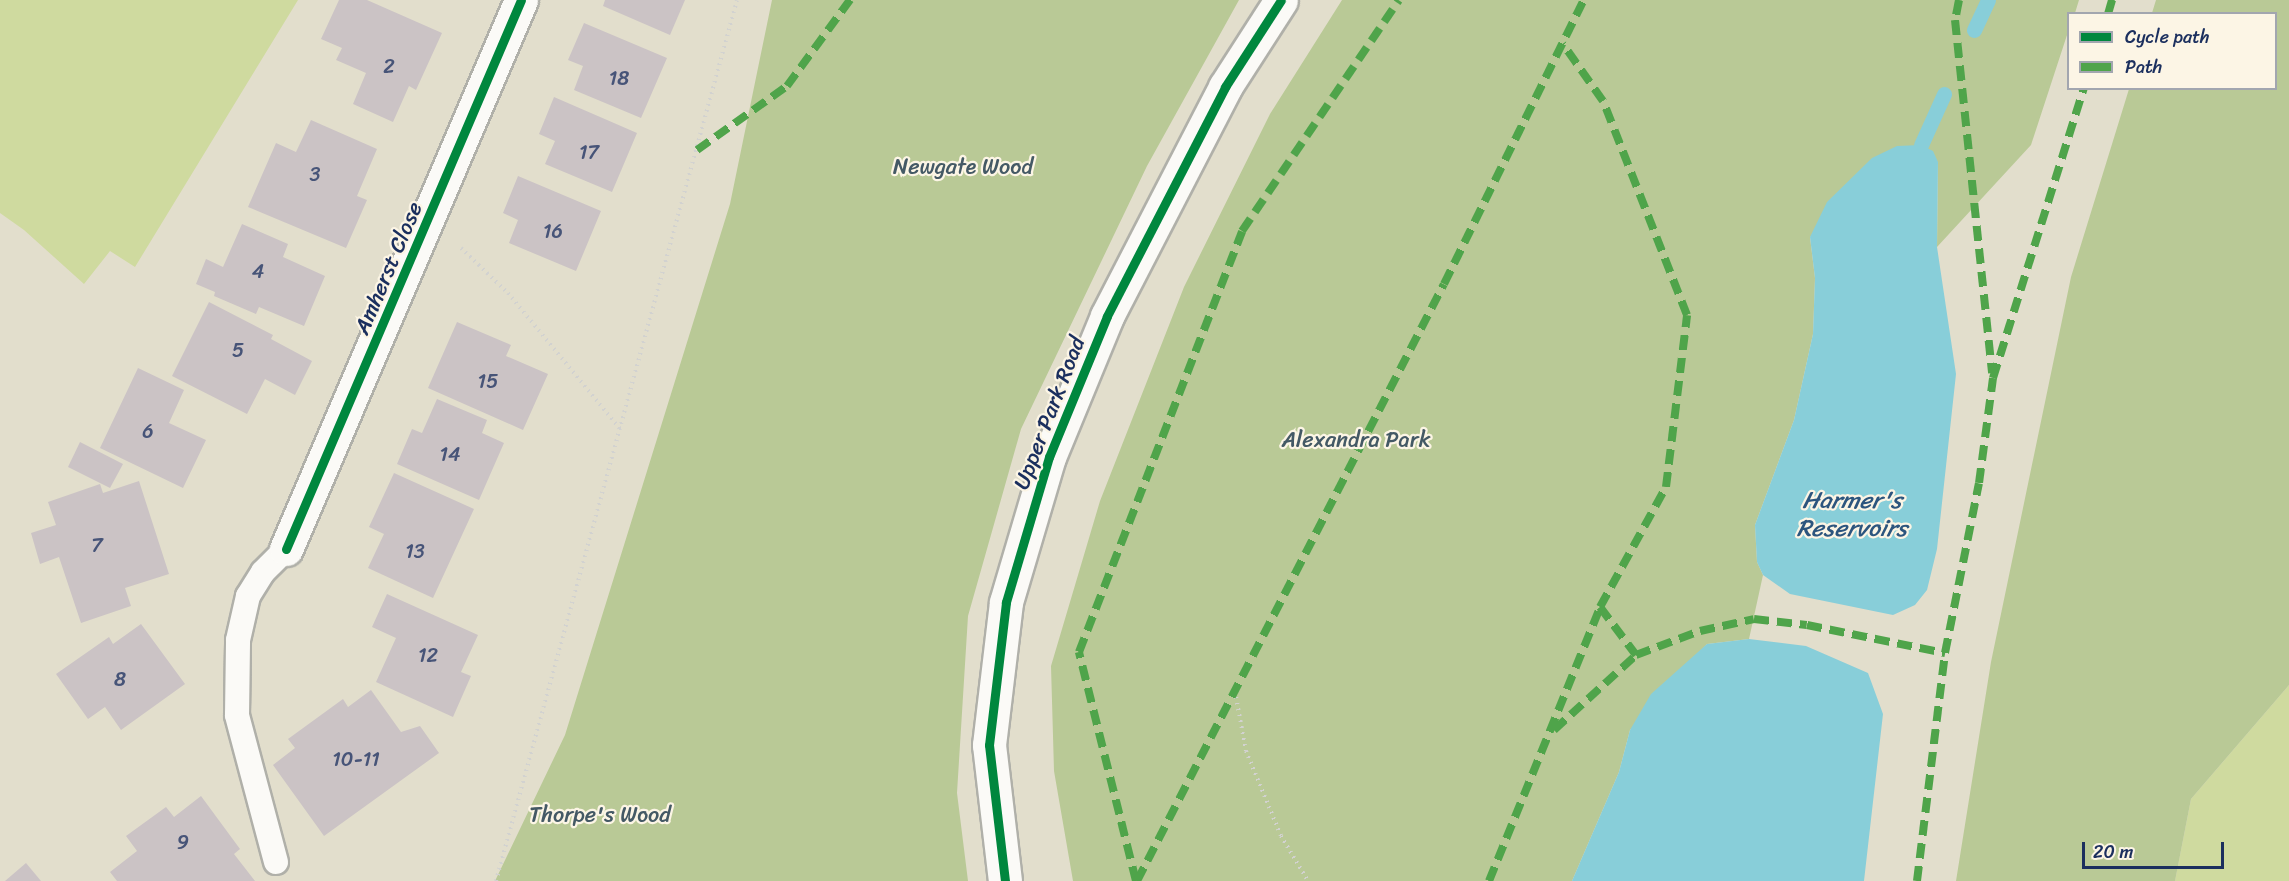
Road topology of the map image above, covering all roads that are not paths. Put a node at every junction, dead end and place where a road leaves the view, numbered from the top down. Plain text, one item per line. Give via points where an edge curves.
1 (521, 0) edge
2 (1281, 0) edge
3 (286, 549) joint
4 (276, 862) dead end
5 (1005, 881) edge

1 - 3 street, Amherst Close via 431,218
2 - 5 street, Upper Park Road via 1224,87 1107,316 1049,457 1006,602 989,745
3 - 4 lane via 263,572 248,596 238,640 237,715

